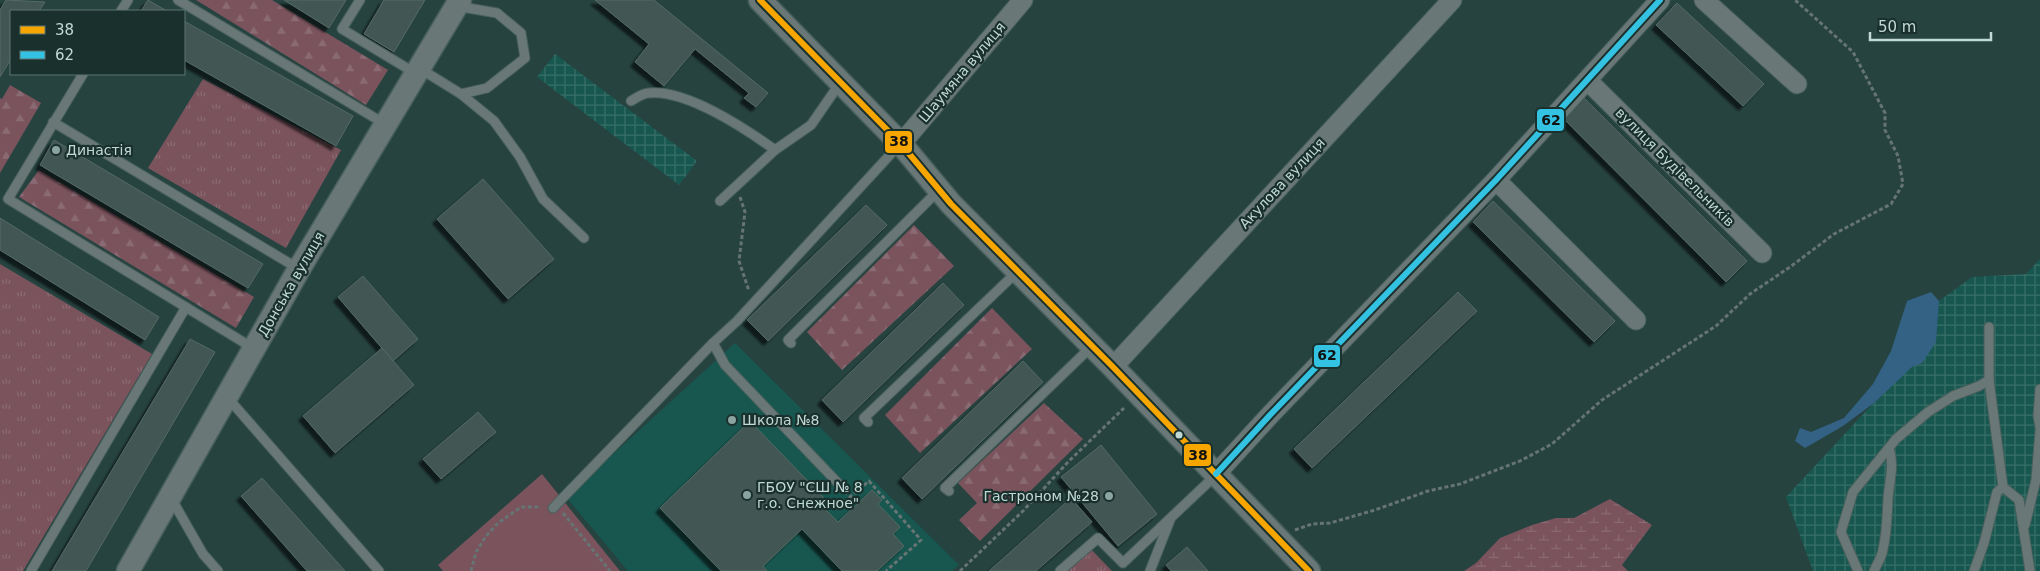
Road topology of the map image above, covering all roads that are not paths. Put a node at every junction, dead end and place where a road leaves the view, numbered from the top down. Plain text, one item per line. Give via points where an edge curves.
1 (178, 0) edge
2 (360, 0) edge
3 (760, 0) edge
4 (1024, 0) edge
5 (1452, 0) edge
6 (1660, 0) edge
7 (1704, 0) edge
8 (458, 3) edge
9 (417, 70) junction
10 (82, 75) edge
11 (1588, 81) junction
12 (840, 83) junction
13 (1797, 84) dead end
14 (461, 94) junction
15 (631, 101) dead end
16 (53, 122) junction
17 (385, 124) junction
18 (901, 144) junction
19 (775, 150) junction
20 (1496, 180) junction
21 (939, 190) junction
22 (4, 197) edge
23 (720, 201) dead end
24 (584, 238) dead end
25 (1762, 253) dead end
26 (299, 269) junction
27 (1018, 271) junction
28 (186, 307) junction
29 (1636, 320) dead end
30 (1989, 327) dead end
31 (713, 343) junction
32 (791, 343) dead end
33 (1092, 346) junction
34 (254, 349) junction
35 (1113, 366) junction
36 (1989, 380) junction
37 (2040, 389) edge
38 (227, 396) junction
39 (868, 422) dead end
40 (2040, 429) edge
41 (1889, 448) junction
42 (1216, 474) junction
43 (838, 483) road end
44 (2003, 487) junction
45 (949, 491) dead end
46 (171, 497) junction
47 (553, 508) road end
48 (1171, 518) junction
49 (2024, 530) junction
50 (31, 571) edge
51 (128, 571) edge
52 (218, 571) edge
53 (379, 571) edge
54 (1060, 571) edge
55 (1150, 571) edge
56 (1308, 571) edge
57 (1858, 571) edge
58 (1874, 571) edge
59 (1974, 571) edge
60 (2030, 571) edge

1 - 17 lane
2 - 9 lane via 342,29
3 - 12 street
4 - 18 street, Шаумяна вулиця
5 - 35 street, Акулова вулиця
6 - 11 street
7 - 13 street
8 - 9 street, Донська вулиця
8 - 14 lane via 496,13 521,33 525,58 487,88
9 - 14 lane
9 - 17 street, Донська вулиця
10 - 16 lane
11 - 20 street
11 - 25 street, вулиця Будівельників
12 - 18 street
12 - 19 lane via 811,125
14 - 24 lane via 494,122 520,157 542,199
15 - 19 lane via 647,93 668,94 705,107 740,125
16 - 22 lane
16 - 26 lane
17 - 26 street, Донська вулиця
18 - 21 street
18 - 31 lane
19 - 23 lane
20 - 29 street
20 - 42 street
21 - 27 street
21 - 32 lane via 788,340
22 - 28 lane
26 - 34 street, Донська вулиця
27 - 33 street
27 - 39 lane via 864,418
28 - 34 lane
28 - 50 lane
30 - 36 lane
31 - 43 lane via 725,365
31 - 47 lane
33 - 35 street
33 - 45 lane via 945,488
34 - 38 street, Донська вулиця
35 - 42 street
36 - 41 lane via 1953,396 1928,412
36 - 44 lane
37 - 40 lane
38 - 46 street, Донська вулиця
38 - 53 lane
40 - 49 lane via 2036,480
41 - 57 lane via 1853,492 1841,532
41 - 58 lane via 1892,471 1887,524 1883,552
42 - 48 lane
42 - 56 street
44 - 49 lane via 2019,500
44 - 59 lane via 1997,492
46 - 51 street, Донська вулиця
46 - 52 lane via 203,554
48 - 54 lane via 1123,563 1098,538
48 - 55 lane
49 - 60 lane

